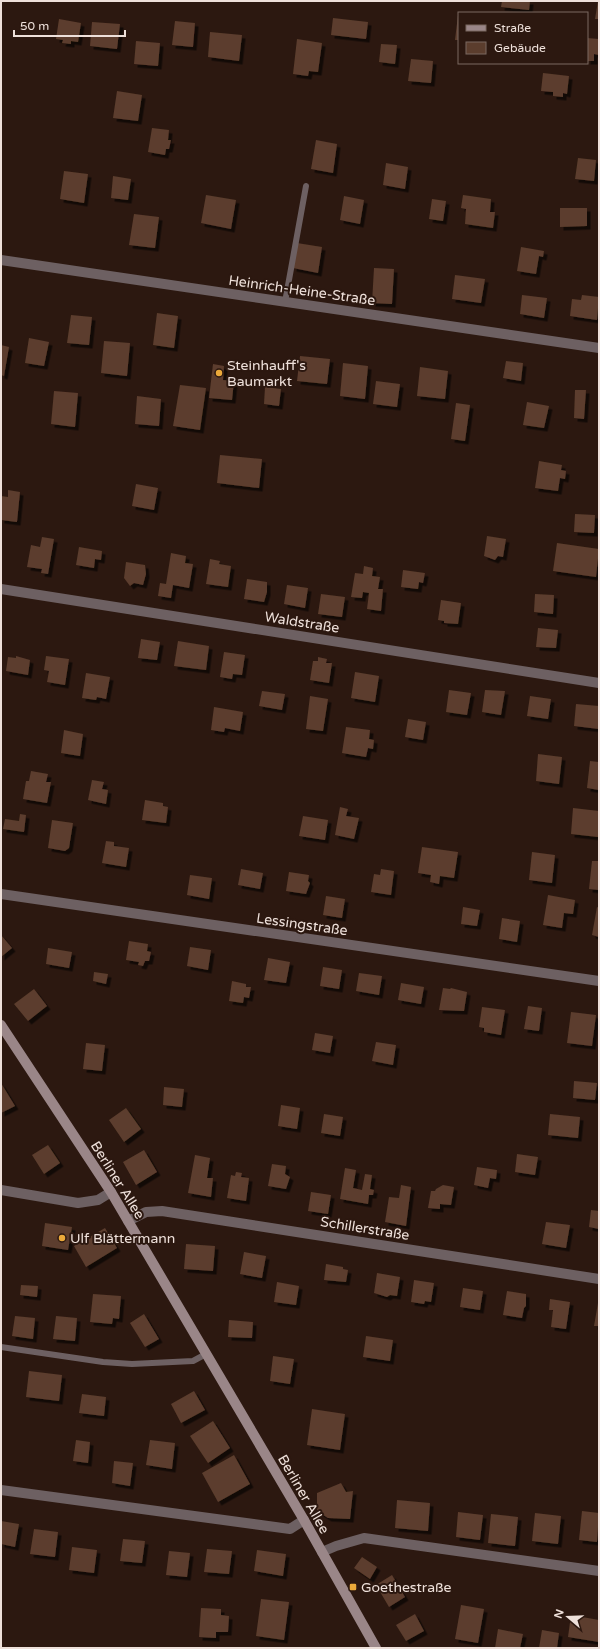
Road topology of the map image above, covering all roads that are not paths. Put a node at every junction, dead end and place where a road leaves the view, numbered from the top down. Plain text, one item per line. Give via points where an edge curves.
1 (306, 186) dead end
2 (1, 260) edge
3 (285, 302) junction
4 (599, 348) edge
5 (1, 589) edge
6 (599, 683) edge
7 (1, 894) edge
8 (599, 981) edge
9 (1, 1025) edge
10 (1, 1190) edge
11 (111, 1192) junction
12 (128, 1222) junction
13 (599, 1279) edge
14 (1, 1347) edge
15 (206, 1354) junction
16 (1, 1490) edge
17 (304, 1520) junction
18 (322, 1552) junction
19 (599, 1571) edge
20 (376, 1648) edge

1 - 3 lane
2 - 3 street, Heinrich-Heine-Straße
3 - 4 street, Heinrich-Heine-Straße
5 - 6 street, Waldstraße
7 - 8 street, Lessingstraße
9 - 11 street, Berliner Allee
10 - 11 street via 78,1203 98,1200
11 - 12 street, Berliner Allee
12 - 13 street, Schillerstraße via 146,1212 162,1211
12 - 15 street, Berliner Allee
14 - 15 lane via 132,1364 193,1361
15 - 17 street, Berliner Allee
16 - 17 street via 290,1529
17 - 18 street, Berliner Allee
18 - 19 street via 364,1538
18 - 20 street, Berliner Allee

